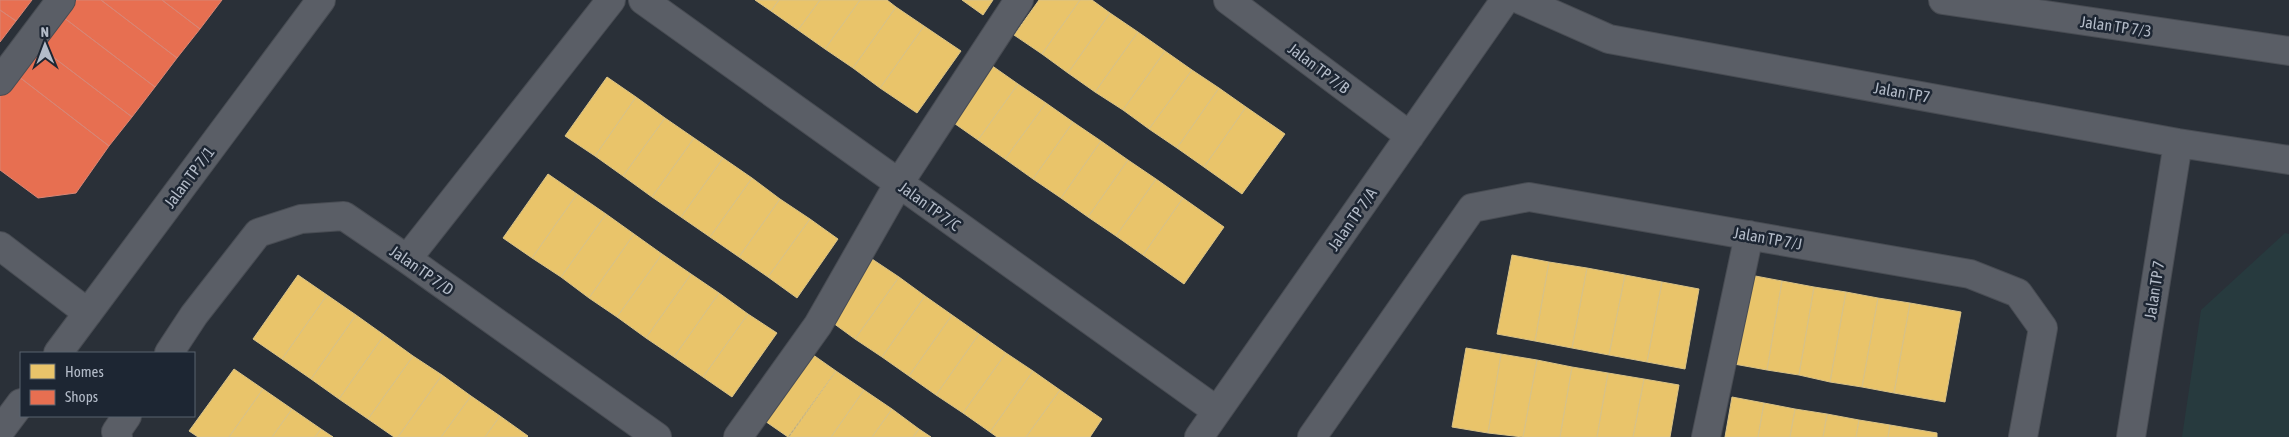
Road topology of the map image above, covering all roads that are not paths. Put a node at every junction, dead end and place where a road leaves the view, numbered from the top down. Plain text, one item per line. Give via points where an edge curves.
1 (61, 0) edge
2 (321, 0) edge
3 (611, 0) edge
4 (643, 0) edge
5 (1020, 0) edge
6 (1228, 0) edge
7 (1505, 0) edge
8 (1521, 0) edge
9 (1942, 0) edge
10 (2089, 11) edge
11 (2289, 51) edge
12 (0, 82) edge
13 (1410, 136) junction
14 (2178, 143) junction
15 (2289, 160) edge
16 (899, 183) junction
17 (1749, 235) junction
18 (0, 246) edge
19 (406, 258) junction
20 (88, 313) junction
21 (59, 352) edge
22 (170, 352) edge
23 (20, 404) edge
24 (1217, 411) junction
25 (126, 417) edge
26 (0, 432) edge
27 (118, 437) edge
28 (657, 437) edge
29 (738, 437) edge
30 (1198, 437) edge
31 (1312, 437) edge
32 (1706, 437) edge
33 (2023, 437) edge
34 (2131, 437) edge

1 - 12 street
2 - 20 street, Jalan TP 7/1
3 - 19 street
4 - 16 street, Jalan TP 7/C
5 - 16 street
6 - 13 street, Jalan TP 7/B
7 - 13 street, Jalan TP 7/A
8 - 14 street, Jalan TP7 via 1609,39
9 - 10 street, Jalan TP 7/3
10 - 11 street, Jalan TP 7/3
13 - 24 street, Jalan TP 7/A
14 - 15 street, Jalan TP7
14 - 34 street, Jalan TP 7
16 - 24 street, Jalan TP 7/C
16 - 29 street via 818,325
17 - 31 street, Jalan TP 7/J via 1529,197 1472,208
17 - 32 street
17 - 33 street, Jalan TP 7/J via 1970,274 2018,293 2043,328
18 - 20 street
19 - 22 street, Jalan TP 7/D via 344,216 301,219 258,233 194,315
19 - 28 street, Jalan TP 7/D
20 - 21 street, Jalan TP 7/1
23 - 26 street
24 - 30 street, Jalan TP 7/A
25 - 27 street via 116,432

